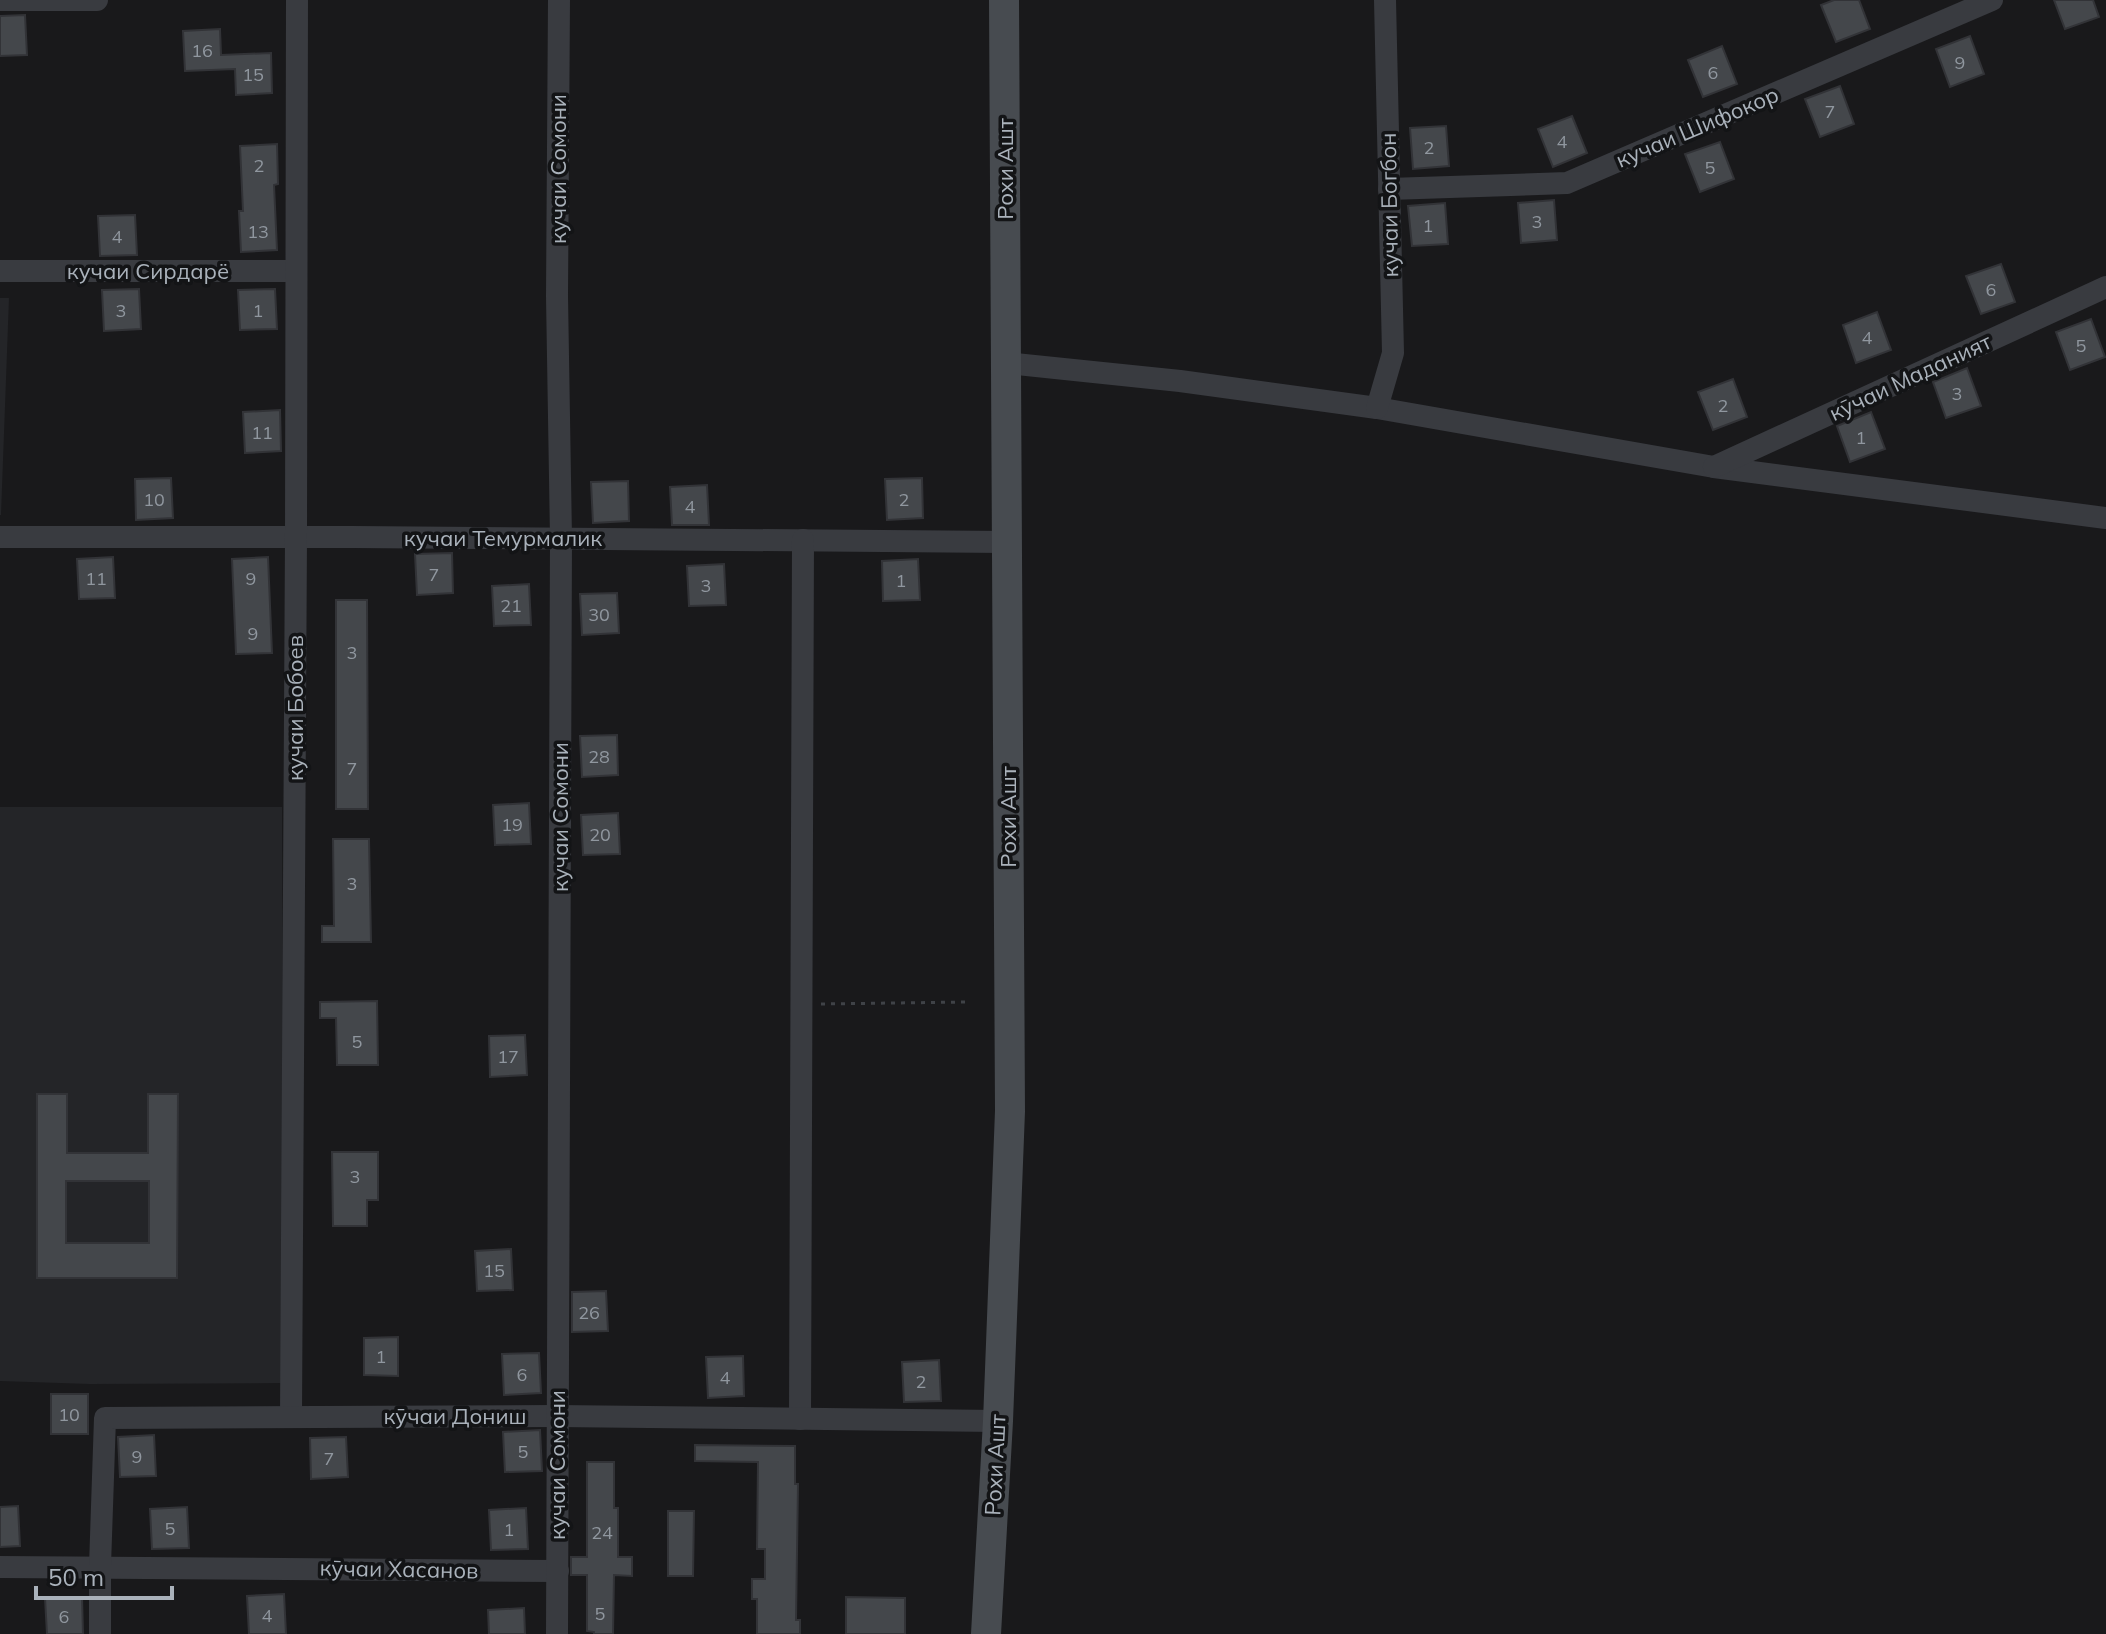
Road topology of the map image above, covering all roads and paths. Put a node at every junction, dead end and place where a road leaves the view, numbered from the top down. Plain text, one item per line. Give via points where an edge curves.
1 (0, 0) edge
2 (97, 0) edge
3 (297, 0) edge
4 (559, 0) edge
5 (1004, 0) edge
6 (1385, 0) edge
7 (1992, 0) edge
8 (1389, 189) junction
9 (0, 271) edge
10 (296, 271) junction
11 (2106, 287) edge
12 (1007, 363) junction
13 (1377, 408) junction
14 (1714, 467) junction
15 (2106, 518) edge
16 (0, 537) edge
17 (296, 537) junction
18 (561, 538) junction
19 (803, 540) junction
20 (1007, 542) junction
21 (967, 1002) dead end
22 (802, 1004) junction
23 (291, 1416) junction
24 (557, 1416) junction
25 (800, 1419) junction
26 (998, 1421) junction
27 (100, 1566) junction
28 (0, 1567) edge
29 (558, 1571) junction
30 (100, 1634) edge
31 (557, 1634) edge
32 (986, 1634) edge

1 - 2 street
3 - 10 street, кучаи Бобоев
4 - 18 street, кучаи Сомони
5 - 12 main road, Рохи Ашт
6 - 8 street, кучаи Богбон
7 - 8 street, кучаи Шифокор via 1567,183
8 - 13 street, кучаи Богбон via 1393,353
9 - 10 street, кучаи Сирдарё
10 - 17 street, кучаи Бобоев
11 - 14 street, кӯчаи Маданият
12 - 13 street
12 - 20 main road, Рохи Ашт
13 - 14 street
14 - 15 street
16 - 17 street, кучаи Темурмалик
17 - 18 street, кучаи Темурмалик
17 - 23 street, кучаи Бобоев
18 - 19 street, кучаи Темурмалик
18 - 24 street, кучаи Сомони
19 - 20 street, кучаи Темурмалик
19 - 22 street
20 - 26 main road, Рохи Ашт via 1010,1111
21 - 22 path
22 - 25 street
23 - 24 street, кӯчаи Дониш
23 - 27 street, кӯчаи Дониш via 105,1418
24 - 25 street, кӯчаи Дониш
24 - 29 street, кучаи Сомони
25 - 26 street, кӯчаи Дониш
26 - 32 main road, Рохи Ашт
27 - 28 street, кӯчаи Хасанов
27 - 29 street, кӯчаи Хасанов
27 - 30 street
29 - 31 street, кучаи Сомони

